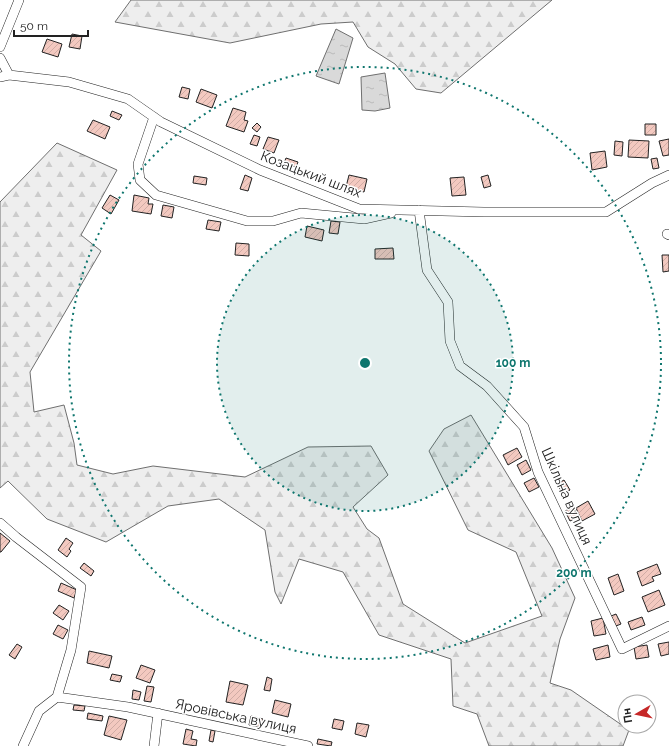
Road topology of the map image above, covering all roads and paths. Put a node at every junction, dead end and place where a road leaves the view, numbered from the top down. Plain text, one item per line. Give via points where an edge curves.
1 (19, 0) edge
2 (0, 47) edge
3 (0, 58) edge
4 (5, 76) edge
5 (154, 117) junction
6 (669, 175) edge
7 (403, 210) junction
8 (419, 210) junction
9 (0, 523) edge
10 (669, 626) edge
11 (57, 697) junction
12 (158, 713) junction
13 (23, 746) edge
14 (154, 746) edge
15 (308, 746) edge

1 - 2 street
3 - 4 street
4 - 5 street, Козацький шлях via 69,82 128,99
5 - 7 street, Козацький шлях via 260,170 358,208
5 - 7 street via 138,164 140,180 156,195 247,221 273,221 301,213 364,219
6 - 8 street, Козацький шлях via 606,212
7 - 8 street, Козацький шлях
8 - 10 street, Шкільна вулиця via 427,270 448,302 450,341 460,366 487,386 524,427 538,472 622,649
9 - 11 street via 82,587 71,650
11 - 12 street, Яровівська вулиця
11 - 13 street via 39,711
12 - 14 street, Яровівська вулиця
12 - 15 street, Яровівська вулиця

